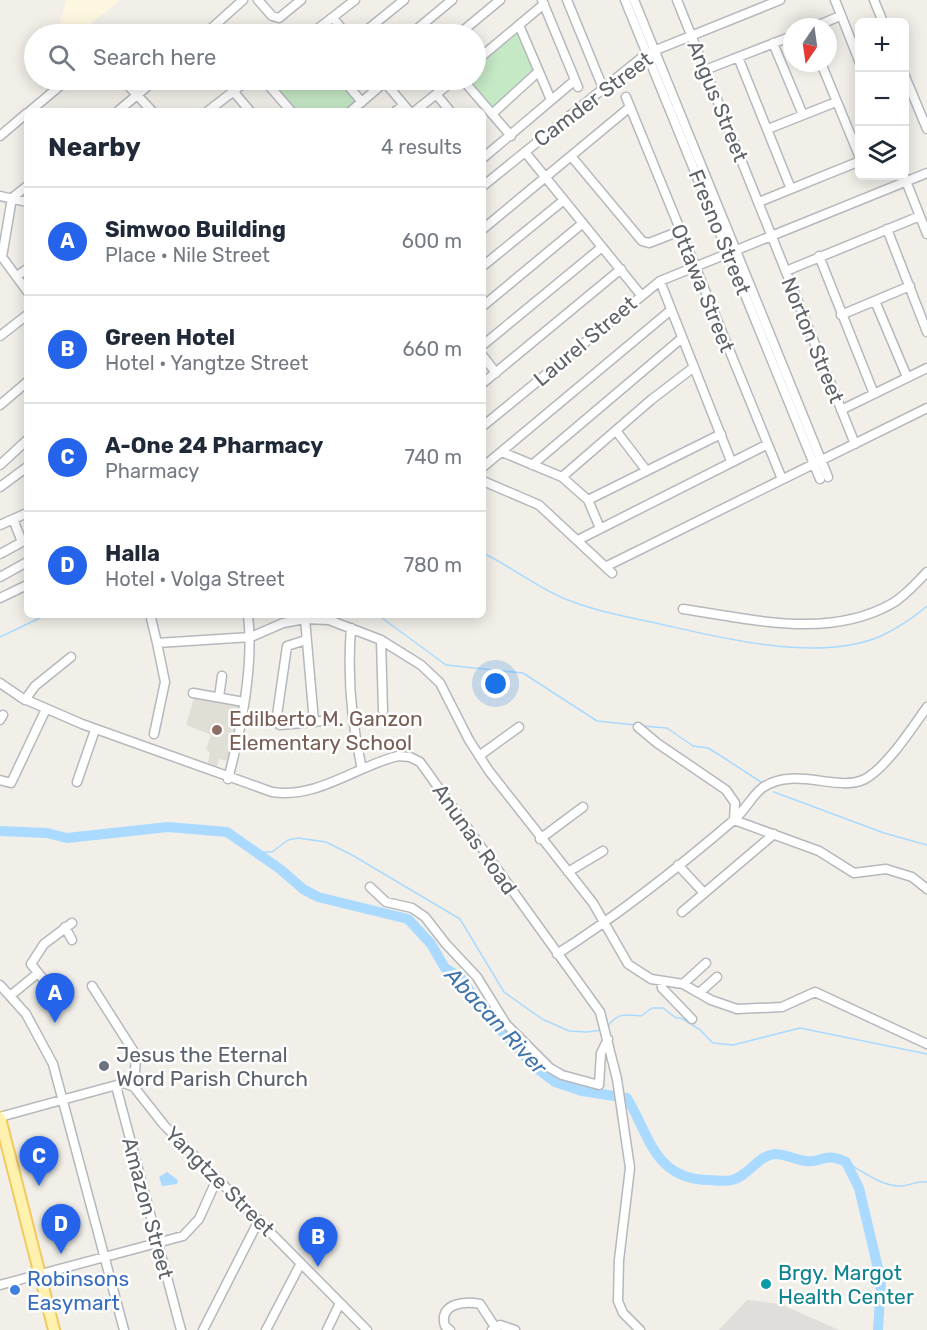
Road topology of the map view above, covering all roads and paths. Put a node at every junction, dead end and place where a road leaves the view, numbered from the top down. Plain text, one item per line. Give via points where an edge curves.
1 (243, 0) edge
2 (258, 0) edge
3 (301, 0) edge
4 (355, 0) edge
5 (404, 0) edge
6 (452, 0) edge
7 (500, 0) edge
8 (567, 0) edge
9 (625, 0) edge
10 (634, 0) edge
11 (678, 0) edge
12 (780, 0) edge
13 (835, 0) edge
14 (874, 0) edge
15 (543, 2) edge
16 (840, 16) junction
17 (333, 18) junction
18 (835, 18) edge
19 (881, 18) edge
20 (216, 24) edge
21 (325, 24) edge
22 (338, 24) edge
23 (374, 24) edge
24 (423, 24) edge
25 (471, 24) edge
26 (519, 25) junction
27 (692, 37) junction
28 (783, 39) edge
29 (773, 43) junction
30 (855, 51) edge
31 (486, 53) edge
32 (650, 53) junction
33 (738, 57) junction
34 (705, 70) junction
35 (538, 72) junction
36 (824, 72) edge
37 (909, 86) edge
38 (603, 88) junction
39 (55, 90) edge
40 (132, 90) edge
41 (143, 90) edge
42 (273, 90) edge
43 (352, 90) edge
44 (375, 90) edge
45 (391, 90) edge
46 (441, 90) edge
47 (472, 90) edge
48 (233, 91) joint
49 (436, 94) junction
50 (137, 95) junction
51 (626, 97) dead end
52 (551, 100) junction
53 (362, 102) junction
54 (836, 102) junction
55 (630, 107) junction
56 (33, 108) edge
57 (122, 108) edge
58 (149, 108) edge
59 (212, 108) edge
60 (247, 108) edge
61 (288, 108) edge
62 (355, 108) edge
63 (406, 108) edge
64 (419, 108) edge
65 (448, 108) edge
66 (492, 114) junction
67 (24, 115) edge
68 (803, 115) junction
69 (768, 129) junction
70 (927, 129) edge
71 (0, 136) edge
72 (511, 136) junction
73 (855, 148) edge
74 (525, 152) junction
75 (486, 153) edge
76 (571, 156) junction
77 (855, 162) edge
78 (927, 173) edge
79 (546, 177) junction
80 (909, 177) edge
81 (900, 180) edge
82 (906, 180) edge
83 (486, 184) edge
84 (24, 188) edge
85 (790, 189) junction
86 (0, 196) edge
87 (12, 198) junction
88 (564, 200) junction
89 (24, 201) edge
90 (759, 202) junction
91 (920, 216) junction
92 (583, 223) junction
93 (486, 227) edge
94 (887, 229) junction
95 (680, 231) junction
96 (927, 234) edge
97 (771, 236) junction
98 (602, 247) junction
99 (732, 252) junction
100 (819, 256) junction
101 (486, 264) edge
102 (694, 267) junction
103 (621, 269) junction
104 (24, 271) edge
105 (786, 271) junction
106 (16, 276) junction
107 (660, 281) junction
108 (910, 286) junction
109 (24, 287) edge
110 (641, 295) junction
111 (875, 301) junction
112 (486, 304) edge
113 (671, 310) junction
114 (841, 315) junction
115 (24, 317) edge
116 (1, 332) edge
117 (927, 332) edge
118 (682, 338) junction
119 (486, 343) edge
120 (486, 360) edge
121 (694, 367) junction
122 (927, 368) edge
123 (496, 373) junction
124 (908, 377) junction
125 (486, 381) edge
126 (24, 385) edge
127 (874, 394) junction
128 (0, 405) edge
129 (927, 408) edge
130 (841, 410) junction
131 (486, 424) edge
132 (617, 432) junction
133 (721, 434) junction
134 (24, 443) edge
135 (855, 444) junction
136 (766, 445) junction
137 (502, 452) junction
138 (731, 461) junction
139 (817, 462) junction
140 (0, 465) edge
141 (486, 465) edge
142 (532, 465) junction
143 (24, 469) edge
144 (646, 470) junction
145 (562, 477) junction
146 (824, 478) dead end
147 (782, 479) junction
148 (486, 482) edge
149 (0, 487) edge
150 (588, 500) junction
151 (24, 514) edge
152 (14, 519) junction
153 (0, 525) edge
154 (600, 528) junction
155 (578, 540) junction
156 (0, 554) edge
157 (24, 564) edge
158 (927, 572) edge
159 (0, 577) edge
160 (24, 586) edge
161 (0, 598) edge
162 (683, 609) dead end
163 (151, 618) dead end
164 (248, 618) edge
165 (304, 619) junction
166 (351, 628) junction
167 (251, 637) junction
168 (306, 640) junction
169 (381, 640) junction
170 (158, 643) junction
171 (71, 657) dead end
172 (222, 676) dead end
173 (0, 684) edge
174 (193, 693) dead end
175 (219, 698) junction
176 (23, 699) junction
177 (244, 702) junction
178 (927, 707) edge
179 (46, 709) junction
180 (383, 711) dead end
181 (328, 720) dead end
182 (314, 722) junction
183 (519, 727) dead end
184 (638, 727) dead end
185 (95, 730) junction
186 (154, 734) dead end
187 (479, 756) junction
188 (362, 769) junction
189 (228, 779) junction
190 (0, 780) edge
191 (77, 782) dead end
192 (583, 807) dead end
193 (734, 820) junction
194 (774, 834) junction
195 (540, 838) junction
196 (603, 851) dead end
197 (678, 865) junction
198 (568, 872) junction
199 (370, 887) dead end
200 (927, 889) edge
201 (704, 893) junction
202 (682, 912) dead end
203 (605, 922) junction
204 (72, 940) dead end
205 (557, 954) junction
206 (706, 963) dead end
207 (38, 973) junction
208 (717, 977) dead end
209 (661, 981) junction
210 (682, 984) junction
211 (0, 985) edge
212 (92, 986) dead end
213 (699, 993) junction
214 (10, 996) junction
215 (63, 1004) dead end
216 (692, 1018) dead end
217 (608, 1038) junction
218 (927, 1044) edge
219 (120, 1084) junction
220 (134, 1087) junction
221 (62, 1100) junction
222 (0, 1117) edge
223 (217, 1179) junction
224 (259, 1220) junction
225 (158, 1243) junction
226 (105, 1257) junction
227 (301, 1263) junction
228 (40, 1274) junction
229 (0, 1285) edge
230 (340, 1303) junction
231 (494, 1328) edge
232 (54, 1330) edge
233 (124, 1330) edge
234 (181, 1330) edge
235 (203, 1330) edge
236 (266, 1330) edge
237 (327, 1330) edge
238 (368, 1330) edge
239 (450, 1330) edge
240 (515, 1330) edge
241 (640, 1330) edge

1 - 20 street
2 - 3 street via 272,16 279,18
4 - 17 street
5 - 23 street
6 - 24 street
7 - 25 street
8 - 38 street
9 - 32 street, Fresno Street
10 - 32 street, Fresno Street
11 - 27 street, Angus Street
12 - 27 street, Camder Street
13 - 16 street
14 - 19 street
15 - 26 street
15 - 52 street via 576,84
16 - 18 street
16 - 30 street
17 - 21 street
17 - 22 street
26 - 31 street
26 - 35 street
27 - 32 street, Camder Street
27 - 34 street, Angus Street
28 - 29 street
29 - 33 street
29 - 68 street
32 - 38 street, Camder Street
32 - 99 street, Fresno Street
33 - 34 street
33 - 69 street
34 - 90 street, Angus Street
35 - 52 street
35 - 66 street
36 - 54 street
37 - 70 street
38 - 74 street, Camder Street
39 - 56 street
40 - 50 street
41 - 50 street
42 - 61 street
43 - 53 street
44 - 53 street
45 - 63 street
46 - 49 street
47 - 66 street
48 - 59 street
48 - 60 street
49 - 64 street
49 - 65 street
50 - 57 street
50 - 58 street
51 - 55 street, Ottawa Street
52 - 72 street
53 - 62 street
54 - 68 street
54 - 73 street
55 - 76 street
55 - 95 street, Ottawa Street
66 - 72 street
67 - 71 street
68 - 69 street
69 - 85 street
72 - 75 street
74 - 79 street
74 - 83 street, Camder Street
76 - 79 street
76 - 95 street via 642,241 649,243
77 - 85 street
78 - 80 street, Laurel Street
79 - 88 street
79 - 93 street
81 - 97 street, Laurel Street
82 - 91 street
84 - 87 street
85 - 90 street
86 - 87 street
87 - 89 street
87 - 106 street via 2,256
88 - 92 street
88 - 101 street
90 - 97 street, Angus Street
91 - 94 street
91 - 96 street
92 - 98 street
92 - 112 street
94 - 100 street
94 - 108 street
95 - 102 street, Ottawa Street
97 - 99 street, Laurel Street
97 - 105 street, Norton Street
98 - 103 street
98 - 119 street
99 - 102 street, Laurel Street
99 - 139 street, Fresno Street
100 - 105 street
100 - 114 street
102 - 107 street, Laurel Street
102 - 136 street, Ottawa Street
103 - 110 street
103 - 123 street
104 - 106 street
105 - 130 street, Norton Street
106 - 109 street
107 - 110 street, Laurel Street
107 - 113 street
108 - 111 street
108 - 117 street
110 - 131 street, Laurel Street
111 - 114 street
111 - 124 street
113 - 118 street
113 - 137 street
114 - 127 street
115 - 116 street
118 - 121 street
118 - 142 street
120 - 123 street
121 - 132 street
121 - 133 street
122 - 124 street
123 - 125 street
124 - 127 street
126 - 128 street
127 - 130 street
129 - 135 street
130 - 135 street, Norton Street
132 - 144 street
132 - 145 street
133 - 138 street
133 - 144 street
134 - 140 street
135 - 139 street
136 - 138 street
136 - 147 street, Ottawa Street
137 - 141 street
137 - 142 street
138 - 154 street
139 - 146 street, Fresno Street
139 - 147 street
142 - 145 street
143 - 149 street
144 - 150 street
145 - 150 street
147 - 155 street via 610,569
148 - 155 street via 540,505
150 - 154 street
151 - 152 street
152 - 153 street
152 - 156 street via 21,542
154 - 155 street
157 - 159 street
158 - 162 street via 892,603 841,621 785,623
160 - 161 street
163 - 170 street
164 - 167 street
165 - 166 street via 329,620
165 - 167 street
165 - 168 street
166 - 169 street
166 - 188 street via 350,707
167 - 170 street
167 - 177 street
168 - 182 street
168 - 182 street via 287,646 276,722
169 - 180 street
169 - 187 street via 421,665 440,683
170 - 186 street via 165,682
171 - 176 street
172 - 175 street
173 - 176 street, Anunas Road
174 - 175 street
175 - 177 street
176 - 179 street, Anunas Road
177 - 189 street
178 - 193 street via 864,780 806,778 771,783
179 - 185 street, Anunas Road
179 - 190 street via 11,783
181 - 182 street
183 - 187 street
184 - 193 street via 730,794 736,807
185 - 189 street, Anunas Road
185 - 191 street
187 - 195 street
188 - 189 street, Anunas Road via 323,786 287,793
188 - 205 street, Anunas Road via 398,756 420,762
192 - 195 street
193 - 194 street
193 - 197 street
194 - 200 street via 819,851 855,873 886,869 912,877
194 - 201 street
195 - 198 street
196 - 198 street
197 - 201 street
197 - 203 street
198 - 203 street
199 - 217 street via 386,902 412,908 424,917 477,976 506,1023 550,1068 599,1085 601,1053
201 - 202 street
203 - 205 street
203 - 209 street via 628,964
204 - 207 street via 68,925 44,944 31,964
205 - 217 street, Anunas Road via 596,1006
206 - 210 street
207 - 214 street
207 - 215 street
208 - 213 street
209 - 210 street
209 - 216 street via 662,988
210 - 213 street
211 - 214 street
212 - 220 street via 136,1055
213 - 218 street via 748,1010 782,1007 814,992
214 - 221 street via 26,1014 47,1050
217 - 241 street, Anunas Road via 630,1176 618,1260 618,1301 623,1313
219 - 220 street, Yangtze Street
219 - 221 street
219 - 225 street, Amazon Street
220 - 223 street, Yangtze Street via 164,1125
221 - 222 street
221 - 226 street
222 - 228 main road
223 - 224 street, Yangtze Street
223 - 225 street via 189,1232
224 - 227 street, Yangtze Street
224 - 235 street
225 - 226 street
225 - 234 street, Amazon Street
226 - 228 street
226 - 233 street
227 - 230 street, Yangtze Street
227 - 236 street
228 - 229 street
228 - 232 main road
230 - 237 street
230 - 238 street, Yangtze Street
231 - 239 street via 480,1304 461,1302 451,1306 444,1317
231 - 240 street via 500,1325

